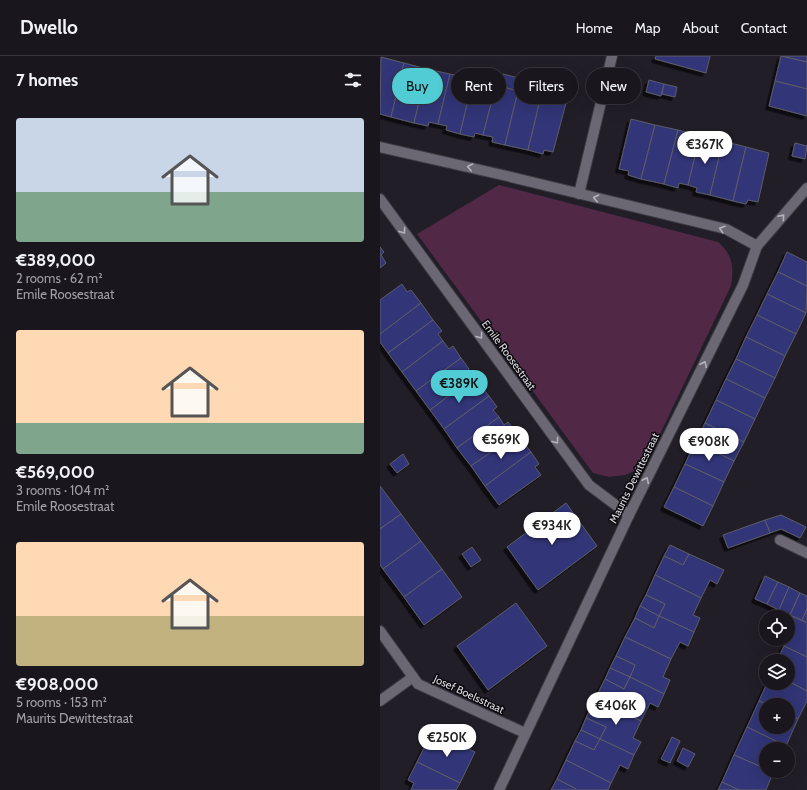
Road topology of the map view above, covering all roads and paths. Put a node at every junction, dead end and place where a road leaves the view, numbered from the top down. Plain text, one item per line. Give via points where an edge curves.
1 (612, 56) edge
2 (380, 147) edge
3 (807, 188) edge
4 (579, 194) junction
5 (380, 199) edge
6 (757, 246) junction
7 (629, 515) junction
8 (780, 540) dead end
9 (807, 553) edge
10 (380, 632) edge
11 (413, 677) junction
12 (380, 701) edge
13 (525, 733) junction
14 (498, 790) edge

1 - 4 street
4 -> 2 street
6 -> 3 street, Maurits Dewittestraat
6 -> 4 street via 726,229
5 -> 7 street, Emile Roosestraat via 589,485
7 -> 6 street, Maurits Dewittestraat via 743,285
7 - 13 street, Maurits Dewittestraat
8 - 9 street
10 - 11 street, Josef Boelsstraat
11 - 12 street
11 - 13 street, Josef Boelsstraat via 418,684
13 - 14 street, Maurits Dewittestraat

